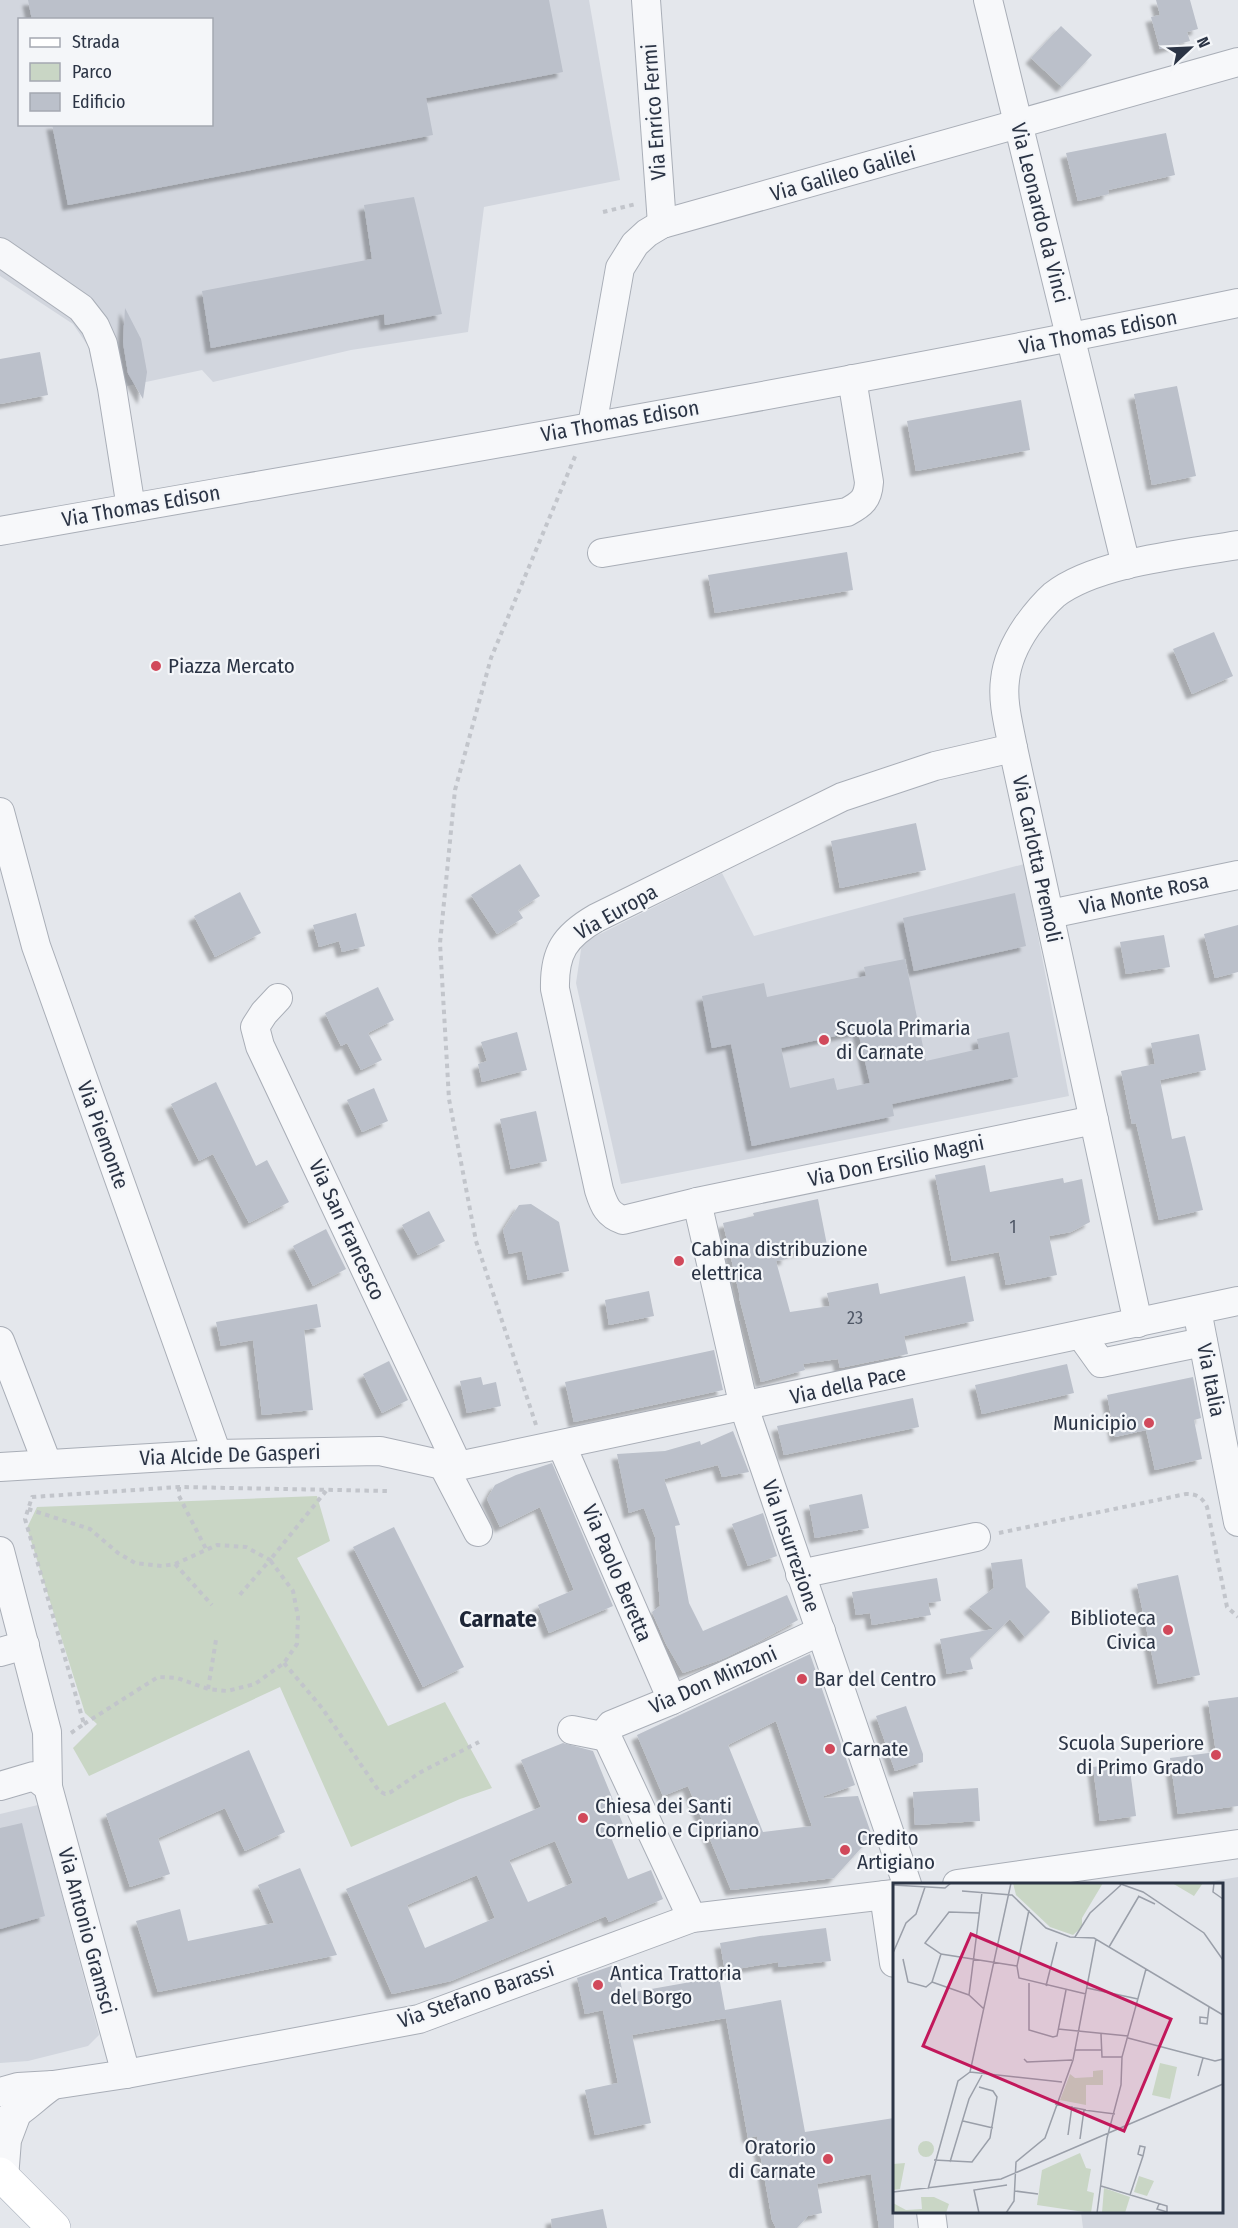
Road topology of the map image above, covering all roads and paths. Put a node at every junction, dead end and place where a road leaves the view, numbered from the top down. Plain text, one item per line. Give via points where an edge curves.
1 (646, 0) edge
2 (988, 0) edge
3 (1238, 62) edge
4 (1018, 124) junction
5 (629, 206) dead end
6 (603, 212) dead end
7 (662, 224) junction
8 (0, 252) edge
9 (1238, 303) edge
10 (1071, 339) junction
11 (852, 379) junction
12 (592, 426) junction
13 (131, 508) junction
14 (0, 531) edge
15 (1238, 545) edge
16 (602, 553) dead end
17 (1126, 565) junction
18 (1013, 748) junction
19 (0, 812) edge
20 (1238, 874) edge
21 (1050, 914) junction
22 (278, 998) dead end
23 (1094, 1120) junction
24 (697, 1202) junction
25 (1238, 1301) edge
26 (1197, 1310) junction
27 (1138, 1323) junction
28 (1081, 1335) junction
29 (0, 1341) edge
30 (1203, 1342) junction
31 (744, 1407) junction
32 (553, 1447) junction
33 (217, 1454) junction
34 (47, 1463) junction
35 (450, 1466) junction
36 (0, 1467) edge
37 (179, 1488) junction
38 (326, 1491) junction
39 (388, 1491) dead end
40 (28, 1509) junction
41 (1238, 1522) edge
42 (478, 1532) dead end
43 (976, 1537) joint
44 (206, 1550) junction
45 (0, 1551) edge
46 (270, 1560) junction
47 (175, 1564) junction
48 (800, 1574) junction
49 (237, 1598) dead end
50 (212, 1605) dead end
51 (1238, 1617) edge
52 (820, 1631) junction
53 (216, 1640) dead end
54 (12, 1648) edge
55 (284, 1663) junction
56 (208, 1689) junction
57 (672, 1700) junction
58 (84, 1724) junction
59 (572, 1730) dead end
60 (607, 1734) junction
61 (68, 1736) dead end
62 (479, 1742) dead end
63 (0, 1786) edge
64 (48, 1787) junction
65 (1238, 1844) edge
66 (964, 1883) edge
67 (893, 1884) edge
68 (893, 1891) edge
69 (692, 1918) junction
70 (126, 2074) junction
71 (53, 2085) junction
72 (0, 2092) edge
73 (8, 2119) edge
74 (2, 2176) edge
75 (931, 2213) edge
76 (54, 2228) edge
77 (933, 2228) edge

1 - 7 street, Via Enrico Fermi
2 - 4 street, Via Leonardo da Vinci
3 - 4 street, Via Galileo Galilei
4 - 7 street, Via Galileo Galilei
4 - 10 street, Via Leonardo da Vinci
5 - 6 path
7 - 12 street, Via Galileo Galilei via 635,244 620,268
8 - 13 street via 81,308 95,326 110,377
9 - 10 street, Via Thomas Edison
10 - 11 street, Via Thomas Edison
10 - 17 street, Via Leonardo da Vinci
11 - 12 street, Via Thomas Edison
11 - 16 street via 869,482 862,504 847,512
12 - 13 street, Via Thomas Edison
12 - 32 path via 576,452 490,658 455,790 440,943 449,1099 476,1241
13 - 14 street, Via Thomas Edison
15 - 17 street, Via Carlotta Premoli
17 - 18 street, Via Carlotta Premoli via 1076,582 1055,595 1021,634 1009,658 1004,682
18 - 21 street, Via Carlotta Premoli
18 - 24 street, Via Europa via 934,766 842,797 596,918 570,935 555,975 555,989 602,1202 612,1216 623,1220
19 - 33 street, Via Piemonte via 36,946
20 - 21 street, Via Monte Rosa
21 - 23 street, Via Carlotta Premoli
22 - 35 street, Via San Francesco via 255,1027 260,1046
23 - 24 street, Via Don Ersilio Magni
23 - 27 street, Via Carlotta Premoli
24 - 31 street, Via Insurrezione
25 - 26 street, Via della Pace
26 - 27 street, Via della Pace
26 - 30 street, Via Italia
27 - 28 street, Via della Pace
28 - 30 street via 1101,1363
28 - 31 street, Via della Pace
29 - 34 street
30 - 41 street, Via Italia
31 - 32 street, Via della Pace
31 - 48 street, Via Insurrezione
32 - 35 street, Via della Pace
32 - 57 street, Via Paolo Beretta
33 - 34 street, Via Alcide De Gasperi
33 - 35 street, Via Alcide De Gasperi via 380,1451
34 - 36 street, Via Alcide De Gasperi
35 - 42 street
37 - 38 path
37 - 40 path via 32,1497
37 - 44 path via 179,1496
38 - 39 path
38 - 46 path
40 - 47 path via 90,1529 135,1563
40 - 58 path via 25,1519
43 - 48 street
43 - 51 path via 1195,1494 1207,1507 1227,1607
44 - 46 path via 217,1545 246,1547
44 - 47 path
45 - 54 street, Via Antonio Gramsci
46 - 49 path
46 - 55 path via 293,1591 298,1617 297,1644
47 - 50 path
48 - 52 street, Via Insurrezione
52 - 57 street, Via Don Minzoni
52 - 67 street, Via Insurrezione
53 - 56 path
54 - 64 street, Via Antonio Gramsci via 47,1732
55 - 56 path via 255,1684 227,1690
55 - 62 path via 385,1794
56 - 58 path via 177,1678 158,1677
57 - 60 street, Via Don Minzoni via 611,1725
58 - 61 path
59 - 60 street
60 - 69 street
63 - 64 street via 34,1776
64 - 70 street, Via Antonio Gramsci
65 - 66 street
68 - 69 street, Via Stefano Barassi
69 - 70 street, Via Stefano Barassi via 419,2019
70 - 71 street, Via Stefano Barassi
71 - 72 street, Via Stefano Barassi
71 - 73 street, Via Stefano Barassi
73 - 74 street, Via Stefano Barassi
74 - 76 main road
75 - 77 street

